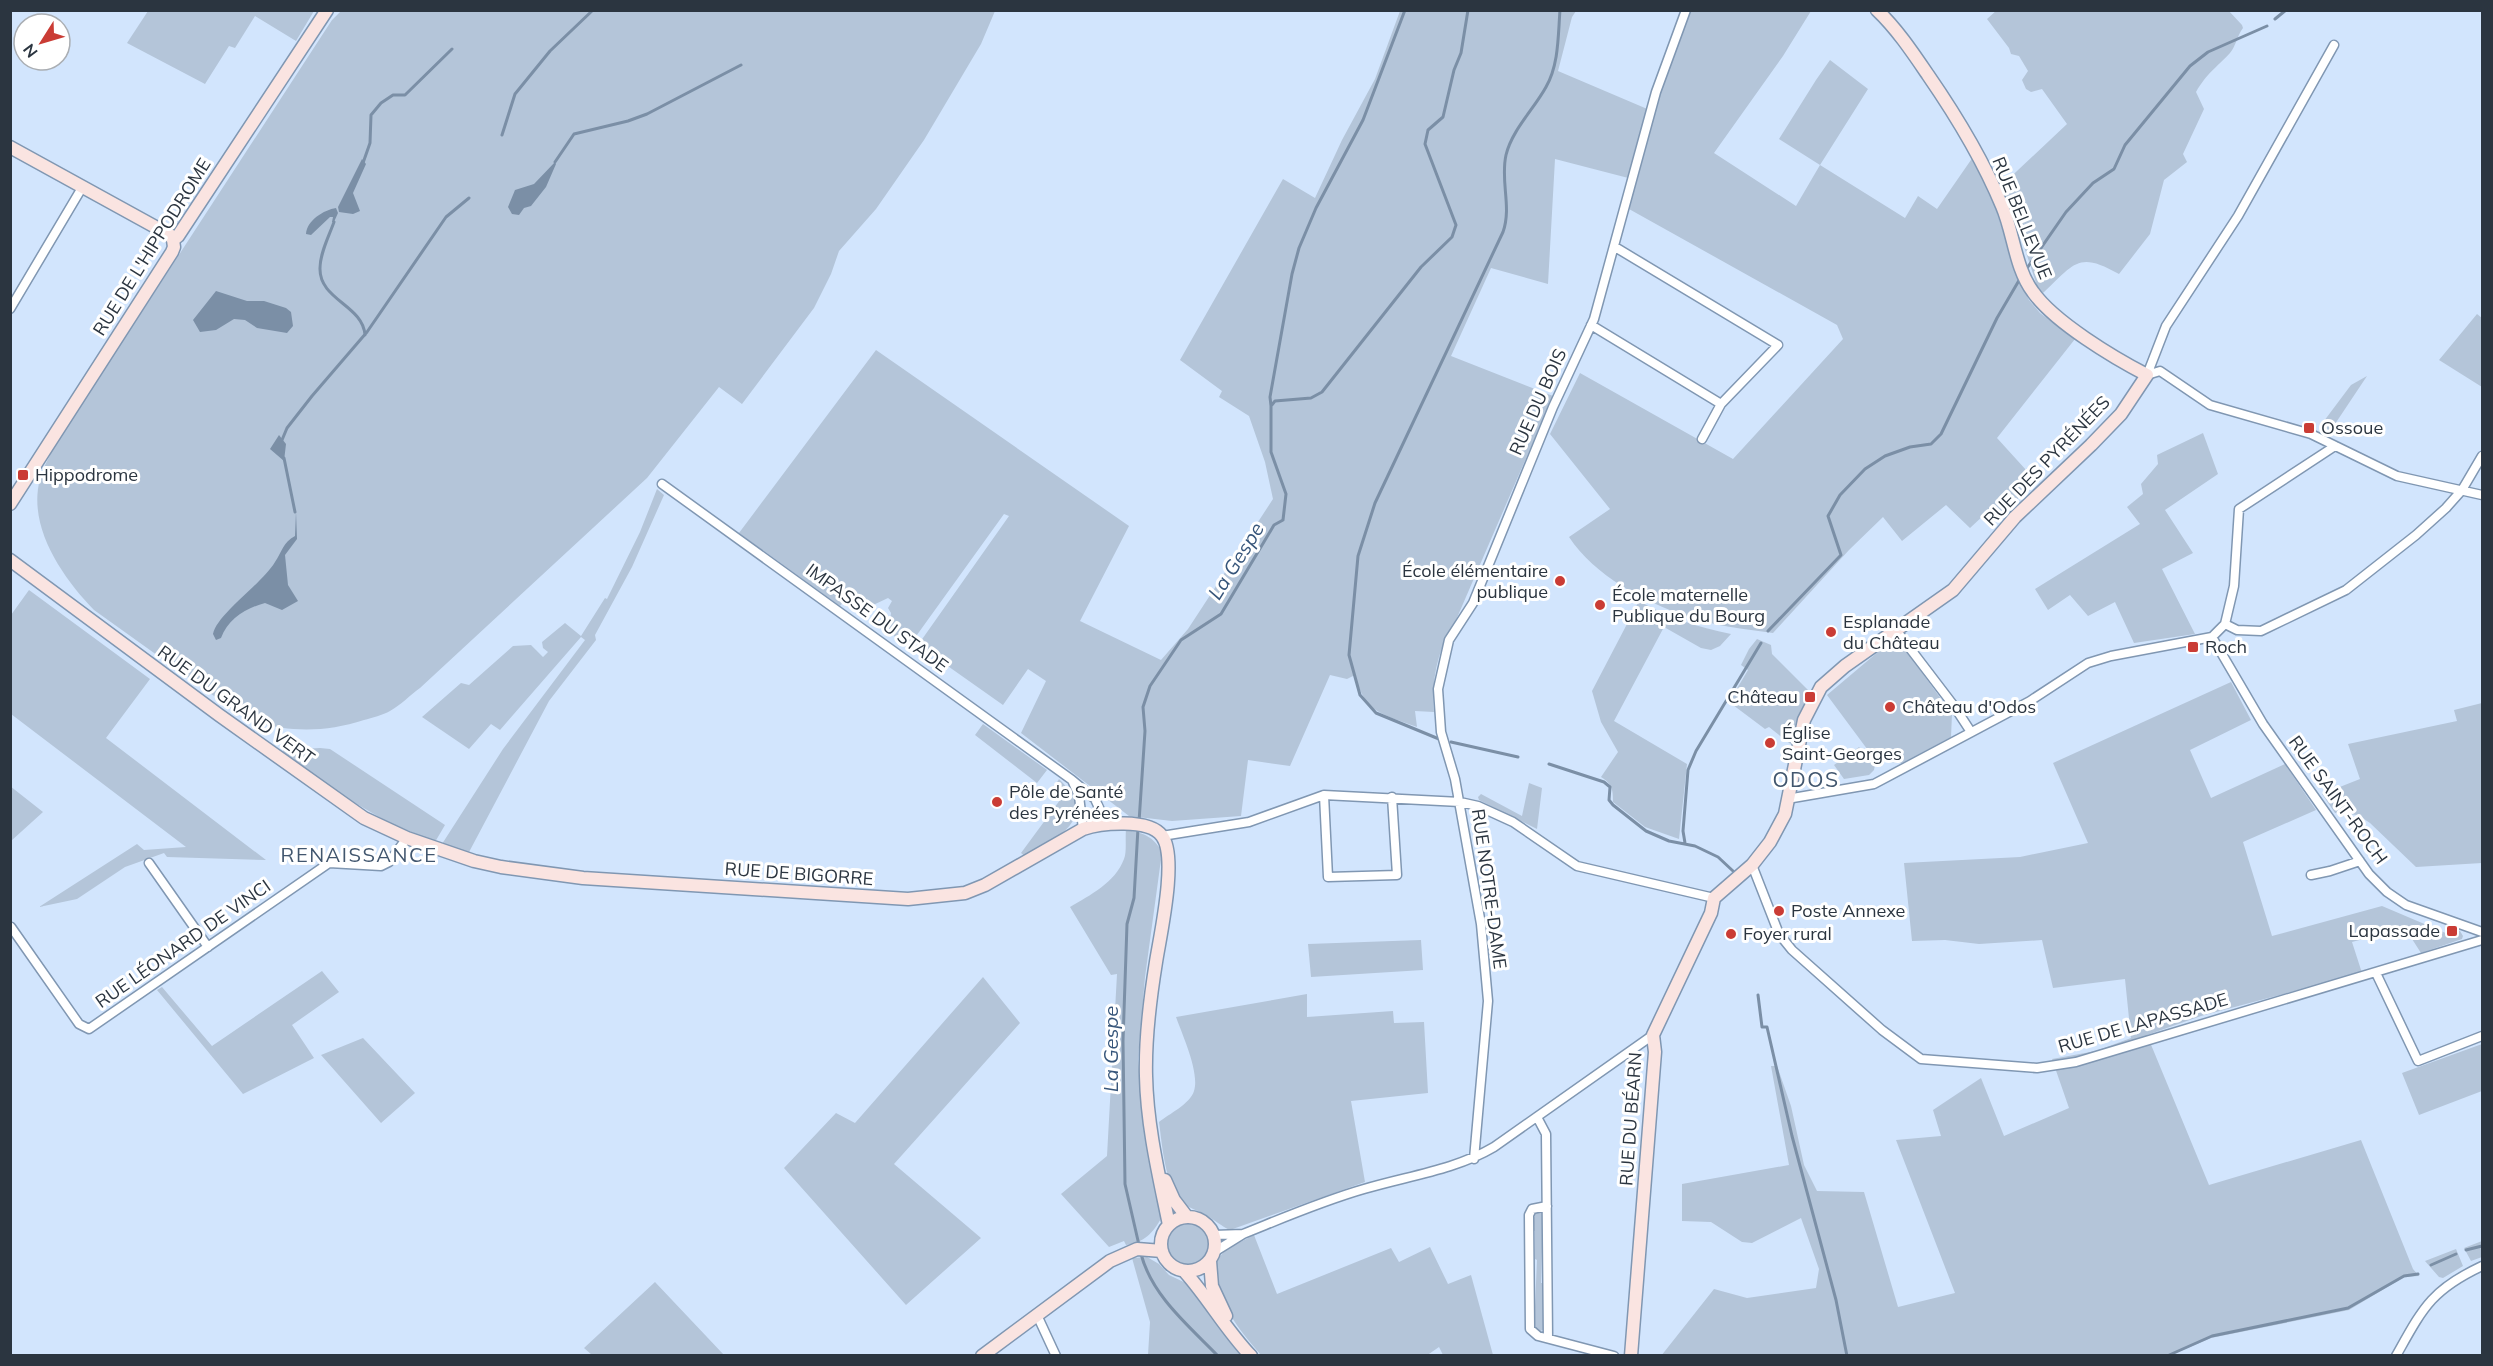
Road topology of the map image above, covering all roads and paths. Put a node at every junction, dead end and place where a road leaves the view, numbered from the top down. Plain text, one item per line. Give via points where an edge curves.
1 (327, 10) edge
2 (1686, 10) edge
3 (1877, 10) edge
4 (2334, 45) dead end
5 (10, 147) edge
6 (83, 186) junction
7 (173, 240) junction
8 (1615, 247) junction
9 (10, 309) edge
10 (1591, 326) junction
11 (2147, 375) junction
12 (1722, 404) junction
13 (1702, 439) dead end
14 (2335, 446) junction
15 (2482, 456) edge
16 (662, 484) dead end
17 (2462, 490) junction
18 (2482, 495) edge
19 (10, 504) edge
20 (10, 560) edge
21 (2225, 624) junction
22 (1896, 630) junction
23 (2212, 637) junction
24 (1971, 732) junction
25 (1072, 780) junction
26 (1324, 795) junction
27 (1392, 798) junction
28 (1787, 799) junction
29 (1460, 802) junction
30 (1106, 823) junction
31 (1083, 829) junction
32 (1162, 836) junction
33 (406, 838) junction
34 (453, 854) joint
35 (2360, 861) junction
36 (149, 863) dead end
37 (1752, 865) junction
38 (2311, 875) dead end
39 (1714, 898) junction
40 (11, 927) edge
41 (2482, 932) edge
42 (2482, 940) edge
43 (208, 947) junction
44 (2376, 973) junction
45 (1653, 1035) junction
46 (2482, 1036) edge
47 (1537, 1117) junction
48 (1155, 1154) junction
49 (1474, 1159) junction
50 (1547, 1206) junction
51 (1187, 1217) junction
52 (1168, 1225) junction
53 (1243, 1234) junction
54 (1214, 1235) junction
55 (1162, 1251) junction
56 (1212, 1256) junction
57 (2482, 1266) edge
58 (1185, 1272) junction
59 (1037, 1315) junction
60 (1548, 1338) junction
61 (1250, 1354) edge
62 (982, 1356) edge
63 (1056, 1356) edge
64 (1614, 1356) edge
65 (1631, 1356) edge
66 (2396, 1356) edge

1 - 7 main road, RUE DE L'HIPPODROME
2 - 8 street, RUE DU BOIS via 1652,104
3 - 11 main road, RUE BELLEVUE via 1909,46 1972,144 2003,208 2028,284 2058,320
4 - 11 street, RUE DES PYRÉNÉES via 2238,216 2166,326
5 - 6 main road
6 - 7 main road
6 - 9 street
7 - 19 main road, RUE DE L'HIPPODROME via 172,252
8 - 10 street, RUE DU BOIS
8 - 12 street via 1778,345
10 - 12 street
10 - 29 street, RUE DU BOIS via 1553,407 1473,603 1449,640 1438,689 1441,732
11 - 14 street via 2160,371 2210,405 2311,434
11 - 22 main road, RUE DES PYRÉNÉES via 2121,414 2015,517 1967,576 1926,611
12 - 13 street
14 - 17 street via 2397,476
14 - 21 street via 2239,509 2234,586
15 - 17 street
16 - 25 street, IMPASSE DU STADE
17 - 18 street
17 - 21 street via 2416,535 2338,595 2260,631 2237,630
20 - 33 main road, RUE DU GRAND VERT via 311,782 364,818
21 - 23 street
22 - 24 street
22 - 28 main road, RUE DES PYRÉNÉES via 1821,687 1804,720
23 - 24 street via 2088,663 2030,701
23 - 35 street, RUE SAINT-ROCH via 2263,724
24 - 28 street via 1874,784
25 - 30 street, IMPASSE DU STADE via 1095,799
25 - 31 street via 1079,796
26 - 27 street
26 - 27 street via 1328,877 1397,875
26 - 32 street via 1249,822
27 - 29 street
28 - 37 main road, RUE DES PYRÉNÉES via 1785,814
29 - 39 street via 1513,822 1576,866
29 - 49 street, RUE NOTRE-DAME via 1481,924 1488,1001
30 - 31 main road, RUE DE BIGORRE
30 - 32 main road, RUE DE BIGORRE via 1148,828
31 - 34 main road, RUE DE BIGORRE via 965,893 908,899 583,878 501,867
32 - 48 main road via 1168,880 1146,1039 1146,1078
33 - 34 main road, RUE DU GRAND VERT
33 - 43 street, RUE LÉONARD DE VINCI via 389,862 381,866 329,863
35 - 38 street
35 - 41 street, RUE SAINT-ROCH via 2387,892 2406,905
36 - 43 street
37 - 39 main road, RUE DES PYRÉNÉES
37 - 44 street, RUE DE LAPASSADE via 1779,934 1792,950 1882,1030 1921,1059 2037,1068 2076,1062
39 - 45 main road, RUE DU BÉARN via 1711,913
40 - 43 street, RUE LÉONARD DE VINCI via 87,1030
42 - 44 street, RUE DE LAPASSADE
44 - 46 street via 2418,1061
45 - 47 street
45 - 65 main road, RUE DU BÉARN via 1655,1052
47 - 49 street
47 - 50 street via 1546,1134
48 - 51 main road via 1174,1200
48 - 52 main road
49 - 53 street via 1353,1192
50 - 60 street
50 - 60 street via 1532,1209 1529,1215 1529,1257 1530,1329 1533,1334
51 - 52 main road
51 - 54 main road via 1202,1221
52 - 55 main road via 1162,1235
53 - 54 street
53 - 56 street
54 - 56 main road
55 - 58 main road via 1170,1264
55 - 59 main road via 1137,1249 1102,1266
56 - 58 main road via 1203,1267
56 - 61 main road via 1212,1286
57 - 66 street via 2444,1286 2423,1309
58 - 61 main road
59 - 62 main road
59 - 63 street
60 - 64 street

